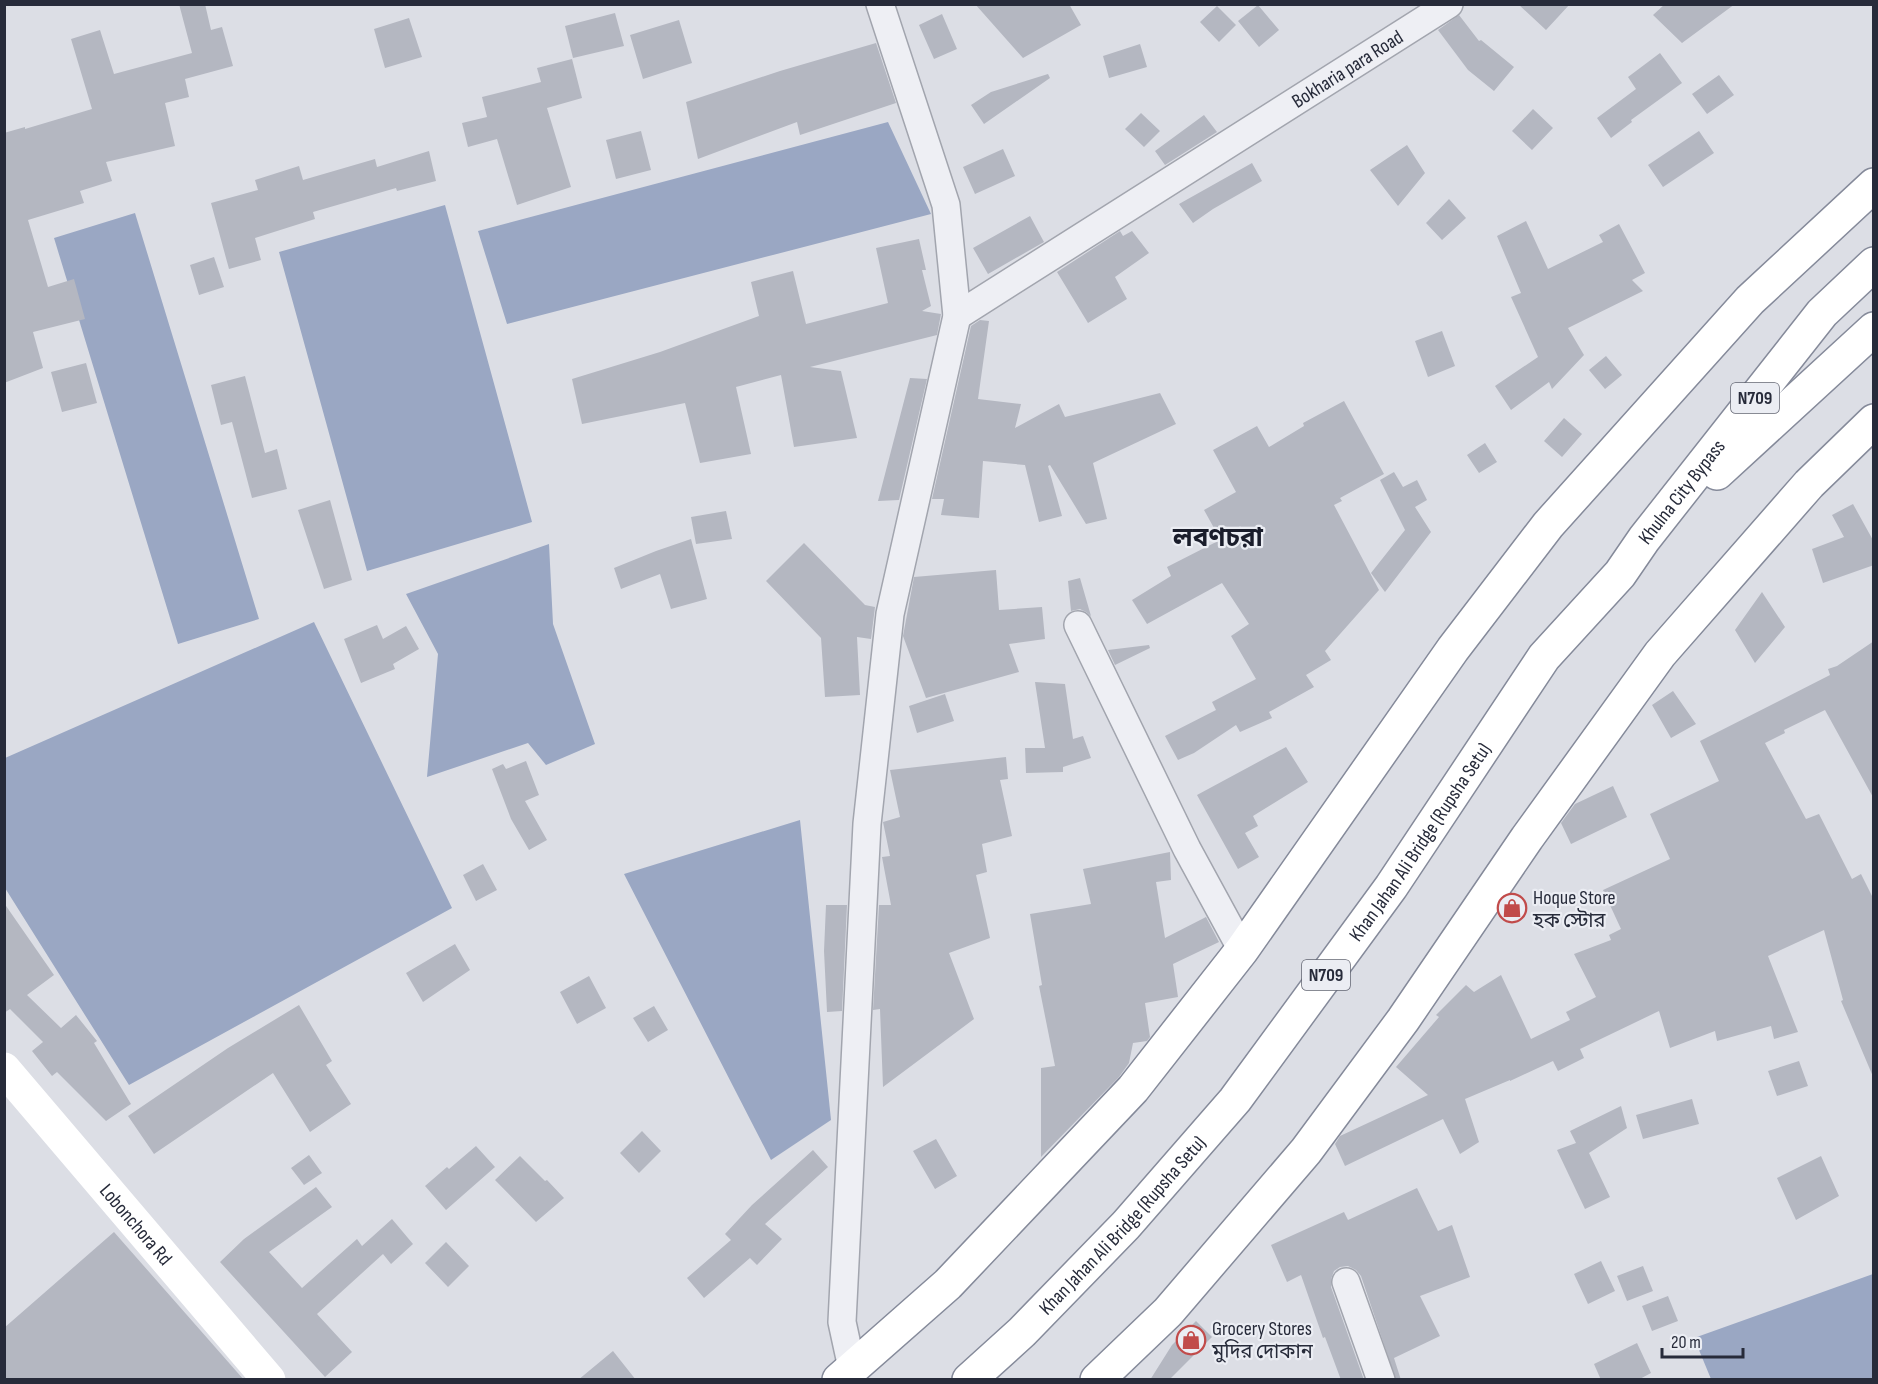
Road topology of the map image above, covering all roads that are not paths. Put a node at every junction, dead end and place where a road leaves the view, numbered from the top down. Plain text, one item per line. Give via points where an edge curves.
1 (880, 4) edge
2 (1449, 4) edge
3 (1874, 184) edge
4 (1874, 264) edge
5 (957, 316) junction
6 (1874, 329) edge
7 (1874, 421) edge
8 (1644, 539) junction
9 (1078, 625) dead end
10 (1242, 950) junction
11 (4, 1069) edge
12 (1346, 1282) dead end
13 (845, 1374) edge
14 (269, 1380) edge
15 (969, 1380) edge
16 (1097, 1380) edge
17 (1381, 1380) edge

1 - 5 street via 946,205
2 - 5 street, Bokharia para Road
3 - 10 main road via 1750,300 1548,525 1454,649
4 - 8 main road, Khulna City Bypass / N709 via 1822,313
5 - 13 street via 890,614 867,824 842,1322
6 - 8 main road, Khulna City Bypass / N709
7 - 16 main road via 1809,484 1660,654 1527,838 1403,1020 1306,1151 1168,1312
8 - 15 main road, Khan Jahan Ali Bridge (Rupsha Setu) / N709 via 1620,573 1544,657 1391,887 1235,1100 1126,1225 1022,1332
9 - 10 street via 1187,849
10 - 13 main road via 1133,1089 948,1284
11 - 14 main road, Lobonchora Rd
12 - 17 street

